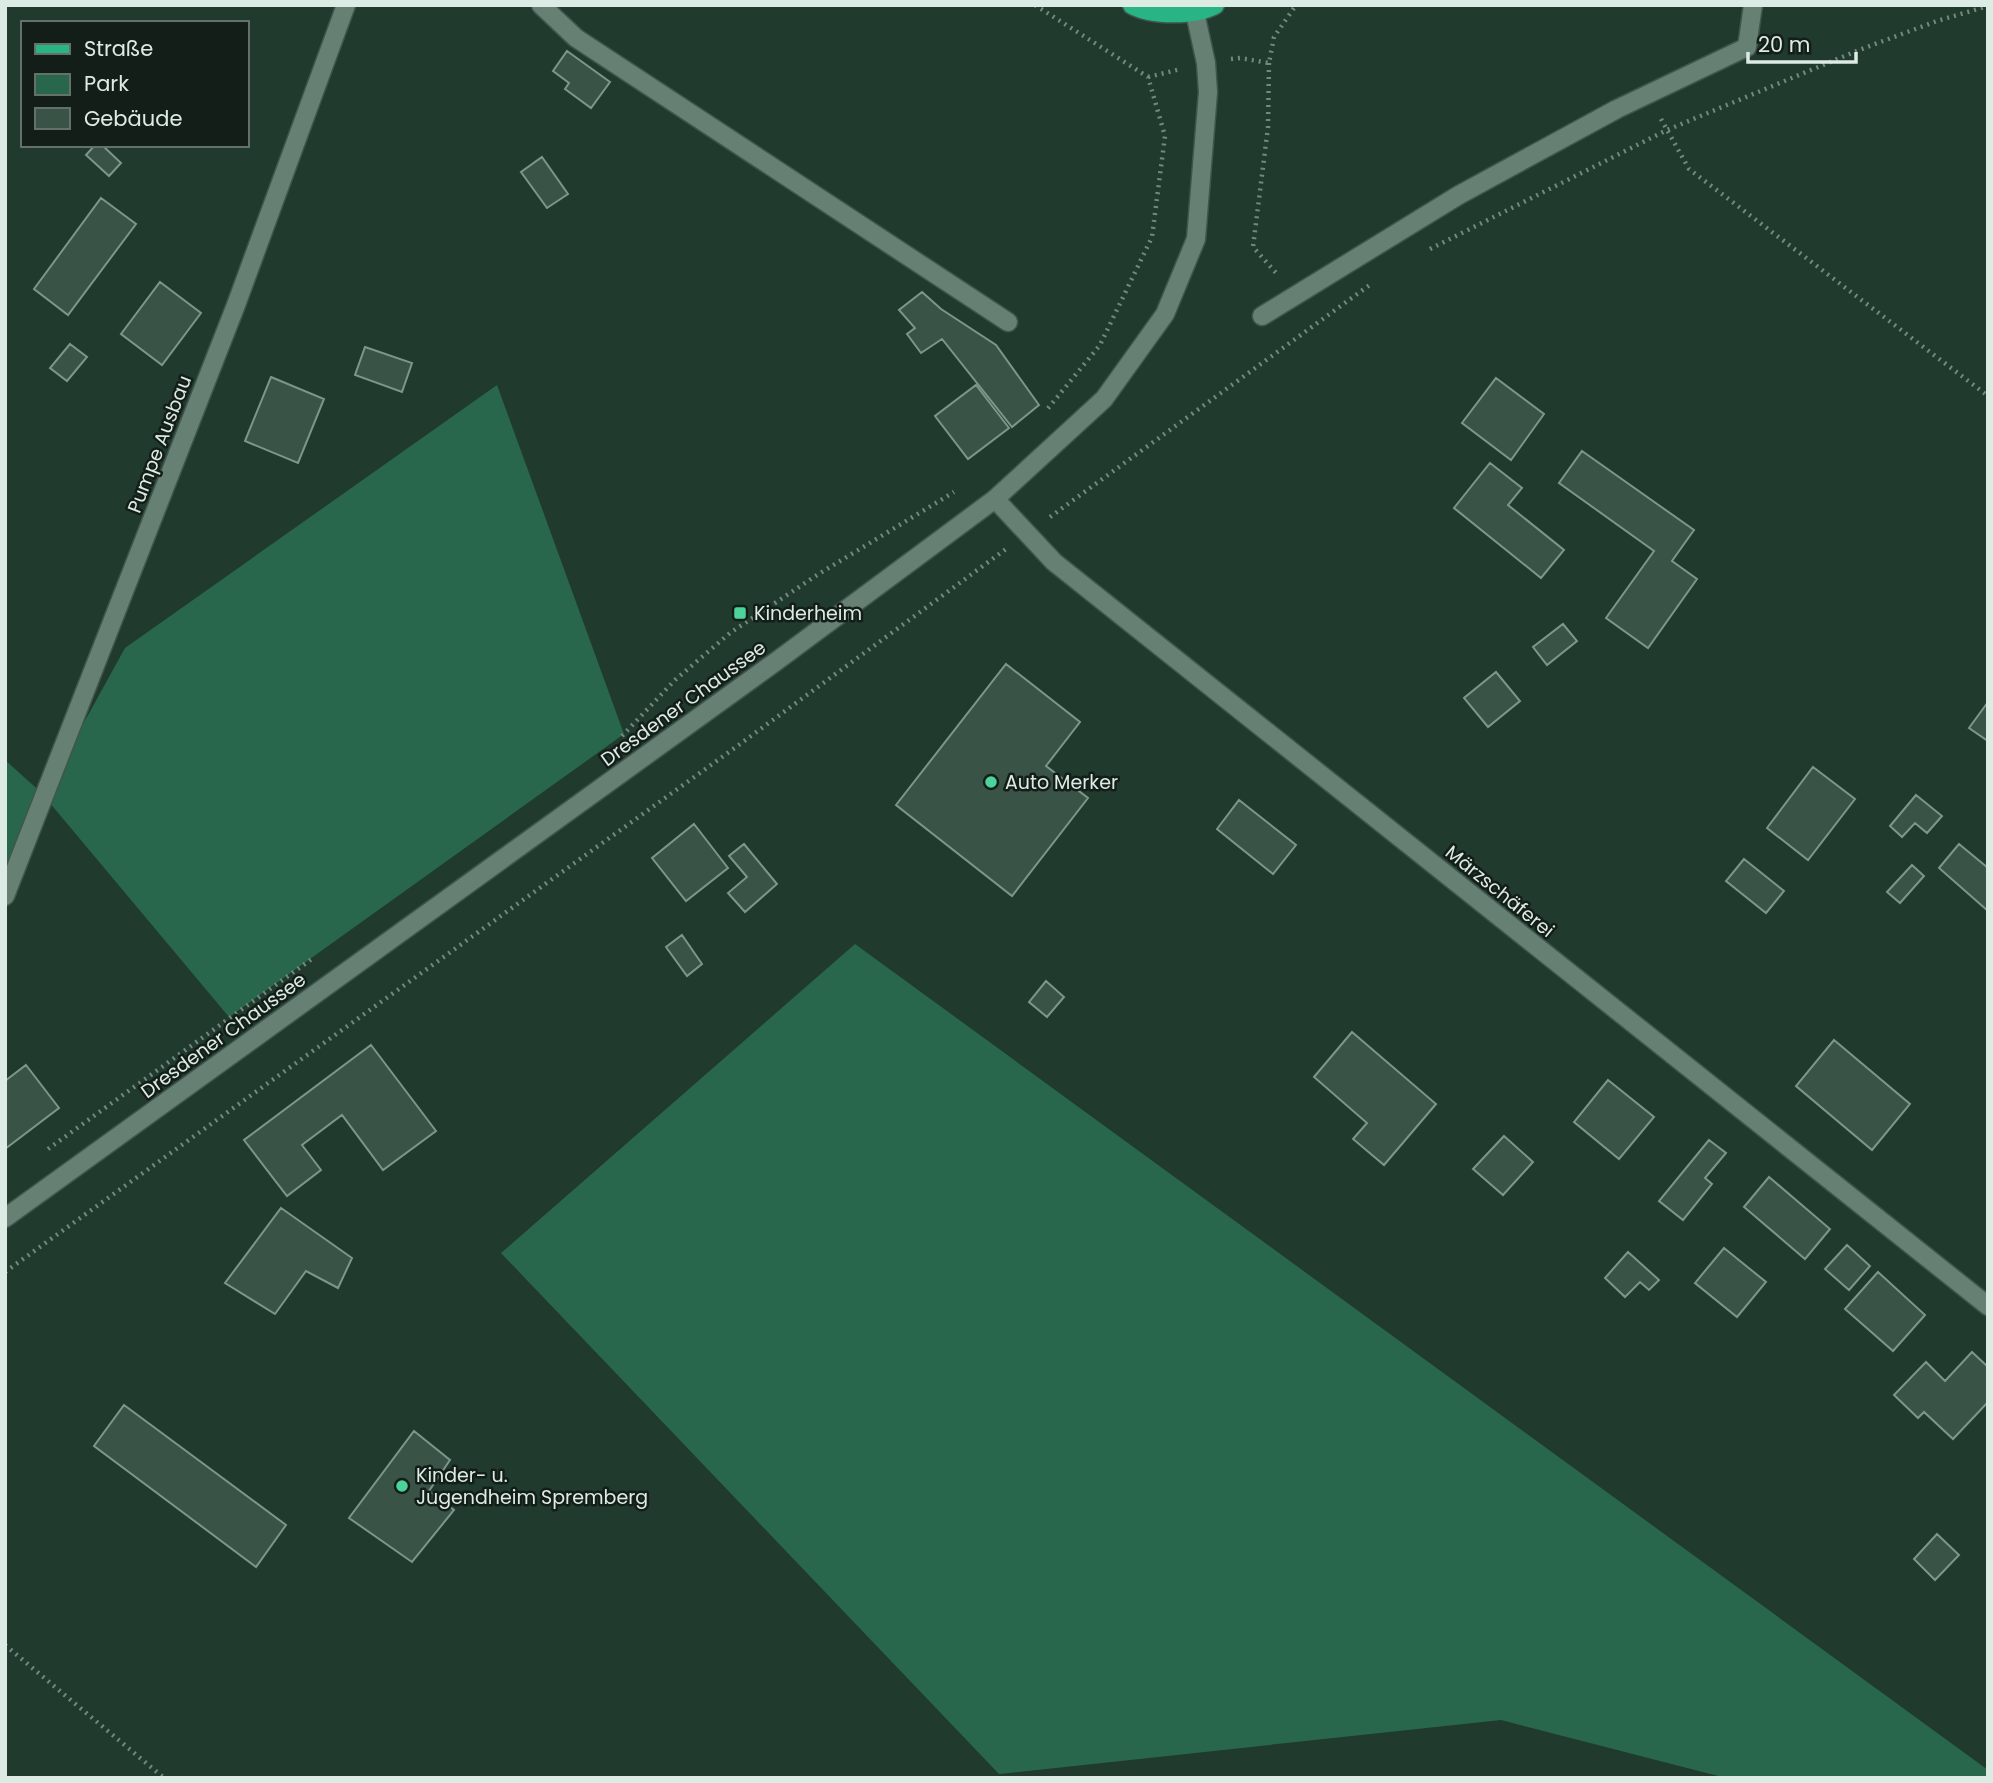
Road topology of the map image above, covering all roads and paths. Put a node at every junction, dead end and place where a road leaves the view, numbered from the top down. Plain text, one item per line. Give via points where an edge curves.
1 (346, 5) edge
2 (541, 5) edge
3 (1035, 5) edge
4 (1132, 5) edge
5 (1215, 5) edge
6 (1753, 5) edge
7 (1988, 6) edge
8 (1195, 13) junction
9 (1269, 63) dead end
10 (1649, 95) junction
11 (1667, 130) junction
12 (1425, 251) dead end
13 (1378, 279) dead end
14 (1295, 296) junction
15 (1262, 316) dead end
16 (1009, 322) dead end
17 (1318, 323) junction
18 (1988, 396) edge
19 (1044, 414) dead end
20 (955, 491) dead end
21 (995, 499) junction
22 (1026, 534) junction
23 (613, 742) dead end
24 (5, 897) edge
25 (317, 955) dead end
26 (38, 1156) dead end
27 (5, 1218) edge
28 (5, 1272) edge
29 (1988, 1306) edge
30 (5, 1645) edge
31 (164, 1778) edge

1 - 24 street, Pumpe Ausbau via 236,304
2 - 16 street via 576,38
3 - 19 path via 1148,77 1165,136 1152,237 1100,345
4 - 8 main road
5 - 8 main road
6 - 10 street via 1747,47
7 - 11 path via 1859,50
8 - 21 street, Dresdener Chaussee via 1208,92 1196,239 1165,314 1104,399
9 - 14 path via 1268,127 1253,247
10 - 11 path
10 - 14 street via 1458,195
11 - 12 path
11 - 18 path via 1689,169
13 - 17 path
14 - 15 street
14 - 17 path
17 - 22 path
20 - 23 path via 730,633
21 - 22 street, Märzschäferei
21 - 27 street, Dresdener Chaussee
22 - 28 path
22 - 29 street, Märzschäferei via 1054,562
25 - 26 path
30 - 31 path

